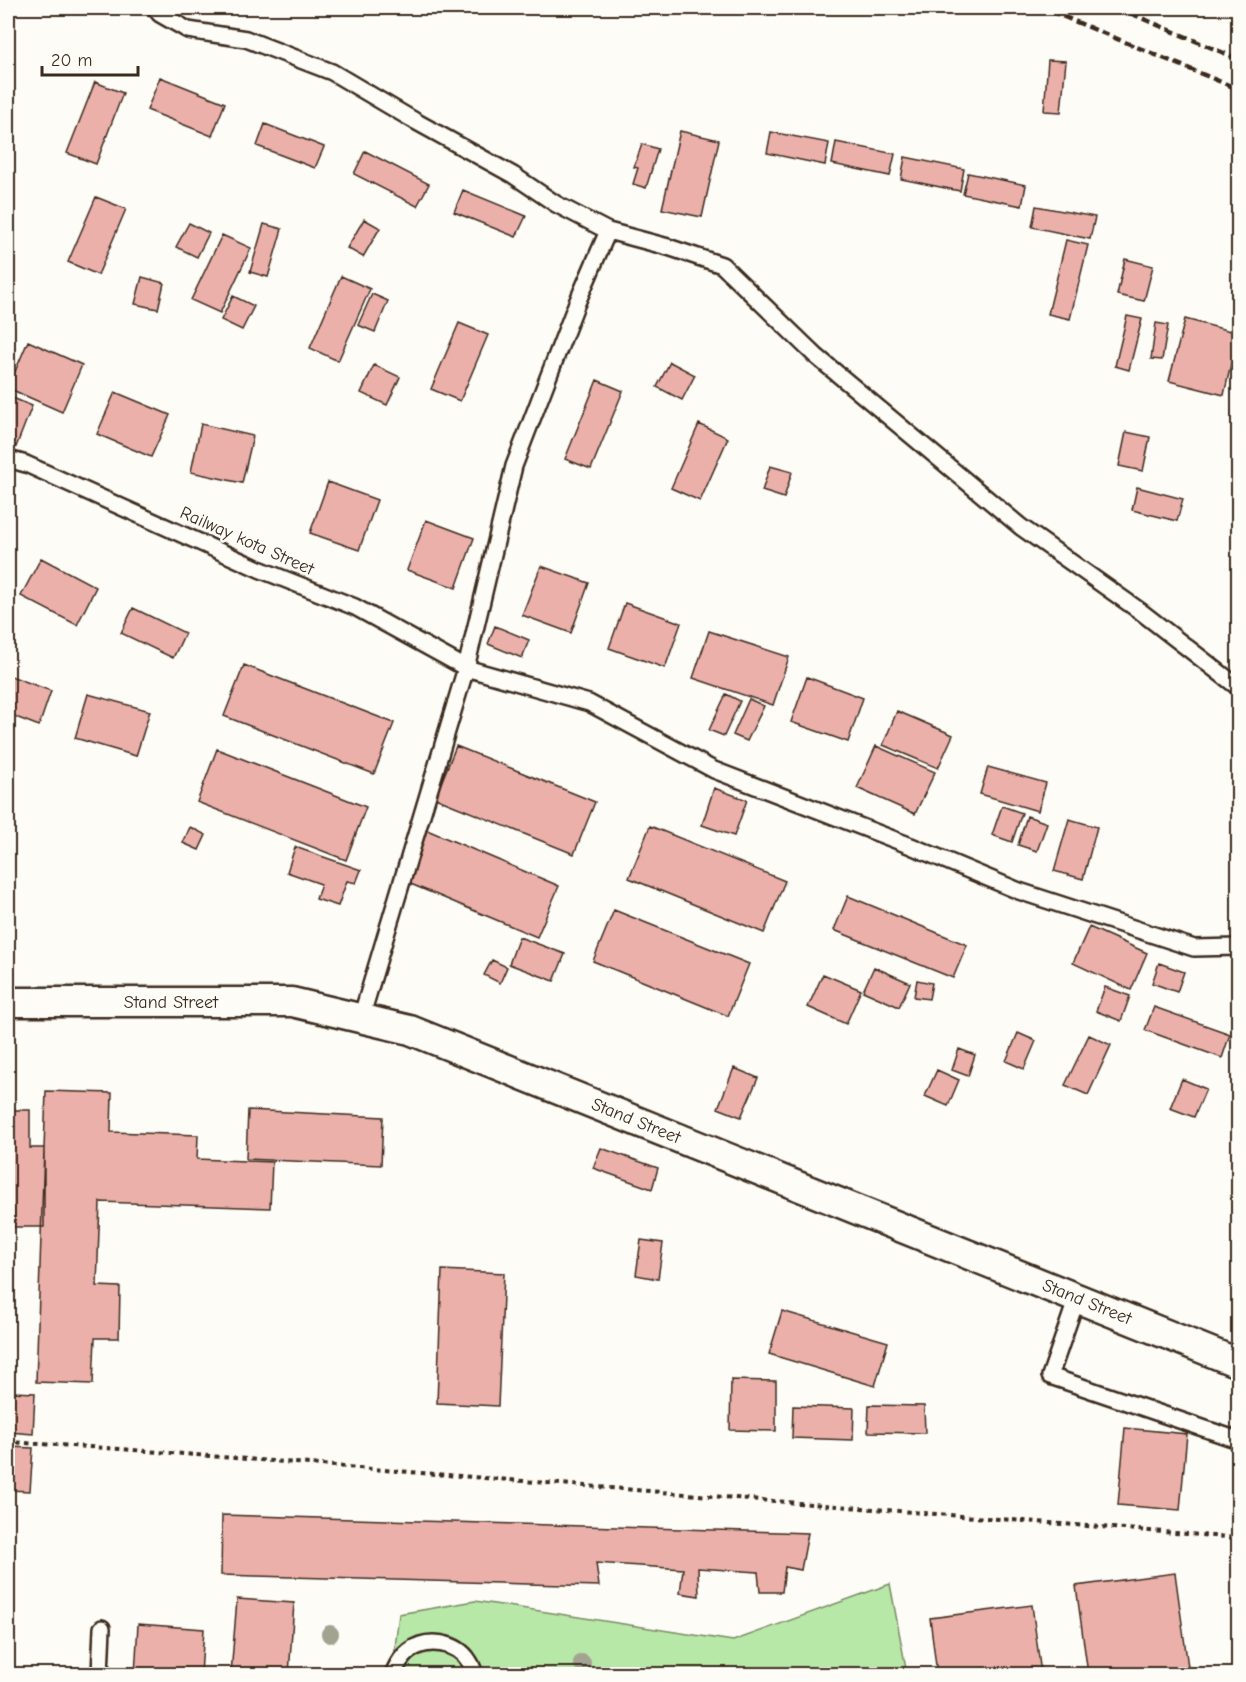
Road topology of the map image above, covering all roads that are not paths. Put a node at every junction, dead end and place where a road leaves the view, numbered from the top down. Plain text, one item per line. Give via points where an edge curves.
1 (155, 8) edge
2 (608, 231) junction
3 (8, 459) edge
4 (466, 668) junction
5 (1239, 687) edge
6 (1239, 947) edge
7 (8, 1002) edge
8 (361, 1018) junction
9 (1077, 1298) junction
10 (1239, 1363) edge
11 (1239, 1440) edge
12 (102, 1628) dead end
13 (100, 1674) edge
14 (393, 1674) edge
15 (475, 1674) edge

1 - 2 lane via 188,30 246,39 332,72
2 - 4 lane via 514,465
2 - 5 lane via 722,265 816,356 1021,527 1140,610
3 - 4 lane, Railway kota Street via 355,607
4 - 6 lane, Railway kota Street via 589,703 714,770 1019,891 1194,948
4 - 8 lane
7 - 8 street, Stand Street via 292,1002
8 - 9 street, Stand Street via 410,1030
9 - 10 street, Stand Street
9 - 11 lane via 1050,1376
12 - 13 lane
14 - 15 lane via 409,1650 424,1643 441,1643 457,1649 469,1660

